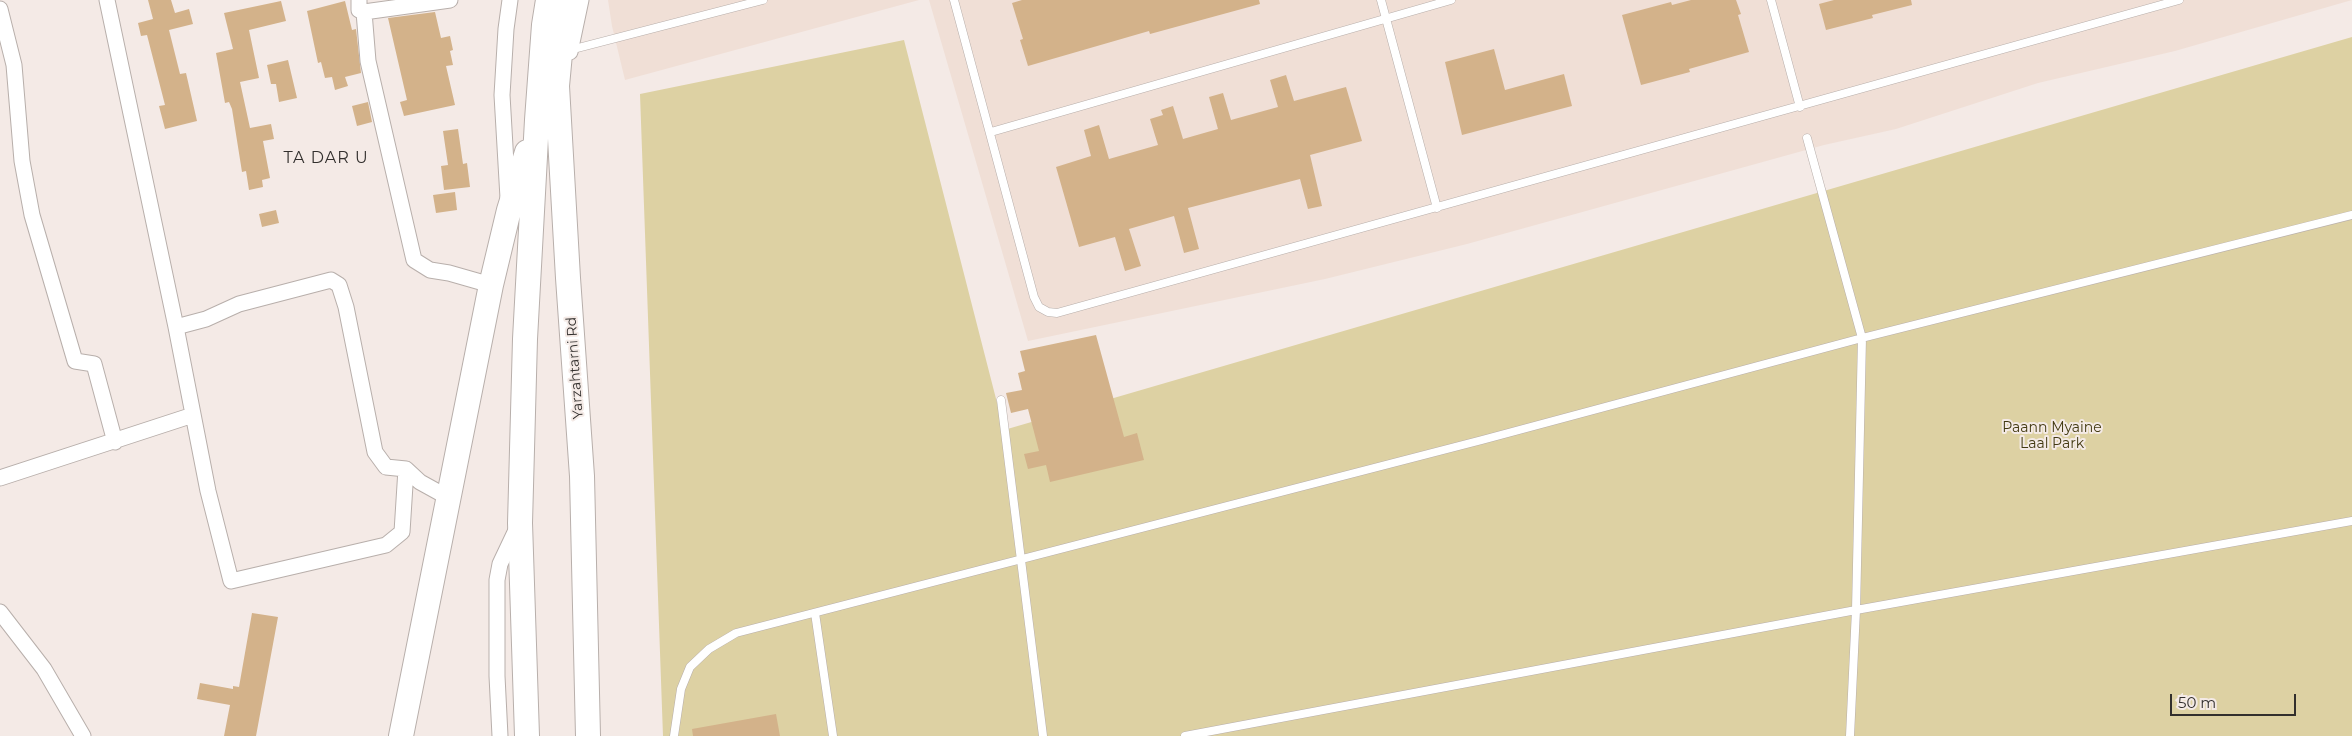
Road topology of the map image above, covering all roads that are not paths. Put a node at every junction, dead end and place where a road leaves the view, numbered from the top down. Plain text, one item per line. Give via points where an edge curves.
1 (107, 0) edge
2 (450, 0) edge
3 (510, 0) edge
4 (548, 0) edge
5 (565, 0) edge
6 (581, 0) edge
7 (763, 0) edge
8 (954, 0) edge
9 (1381, 0) edge
10 (1452, 0) edge
11 (1771, 0) edge
12 (2179, 0) edge
13 (361, 6) edge
14 (0, 9) edge
15 (1386, 18) junction
16 (570, 50) junction
17 (557, 86) junction
18 (1800, 107) junction
19 (537, 120) junction
20 (991, 132) junction
21 (1807, 138) dead end
22 (1437, 208) junction
23 (509, 210) junction
24 (2352, 215) edge
25 (490, 285) junction
26 (176, 327) junction
27 (1862, 338) junction
28 (1001, 400) dead end
29 (194, 416) junction
30 (114, 442) junction
31 (406, 470) junction
32 (0, 478) edge
33 (449, 498) junction
34 (2352, 521) edge
35 (520, 523) junction
36 (1020, 559) junction
37 (1856, 610) junction
38 (0, 612) edge
39 (815, 613) junction
40 (83, 736) edge
41 (401, 736) edge
42 (500, 736) edge
43 (527, 736) edge
44 (588, 736) edge
45 (674, 736) edge
46 (833, 736) edge
47 (1043, 736) edge
48 (1185, 736) edge
49 (1850, 736) edge

1 - 26 street
2 - 13 street
3 - 23 street via 502,95
4 - 19 main road
5 - 17 main road, Yarzahtarni Rd
6 - 16 street
7 - 16 lane
8 - 20 lane
9 - 15 lane
10 - 15 lane
11 - 18 lane
12 - 18 lane
13 - 25 street via 368,60 414,260 430,270
14 - 30 street via 14,66 22,161 32,215 75,361 94,364
15 - 20 lane
15 - 22 lane
16 - 17 street
17 - 19 main road
17 - 44 main road, Yarzahtarni Rd via 582,476
18 - 22 lane
19 - 23 main road
19 - 35 main road via 525,339
20 - 22 lane via 1034,297 1048,312 1058,313
21 - 27 lane
23 - 25 main road
24 - 27 lane
25 - 33 main road
26 - 29 street
26 - 31 street via 206,319 238,304 331,280 339,285 346,308 375,452 386,467
27 - 36 lane
27 - 37 lane
28 - 36 lane
29 - 30 street
29 - 31 street via 208,491 231,581 386,544 402,532
30 - 32 street
31 - 33 street
33 - 41 main road
34 - 37 lane
35 - 42 street via 500,564 496,580
35 - 43 main road
36 - 39 lane
36 - 47 lane
37 - 48 lane
37 - 49 lane
38 - 40 street via 44,669
39 - 45 lane via 736,633 690,666 680,689
39 - 46 lane

